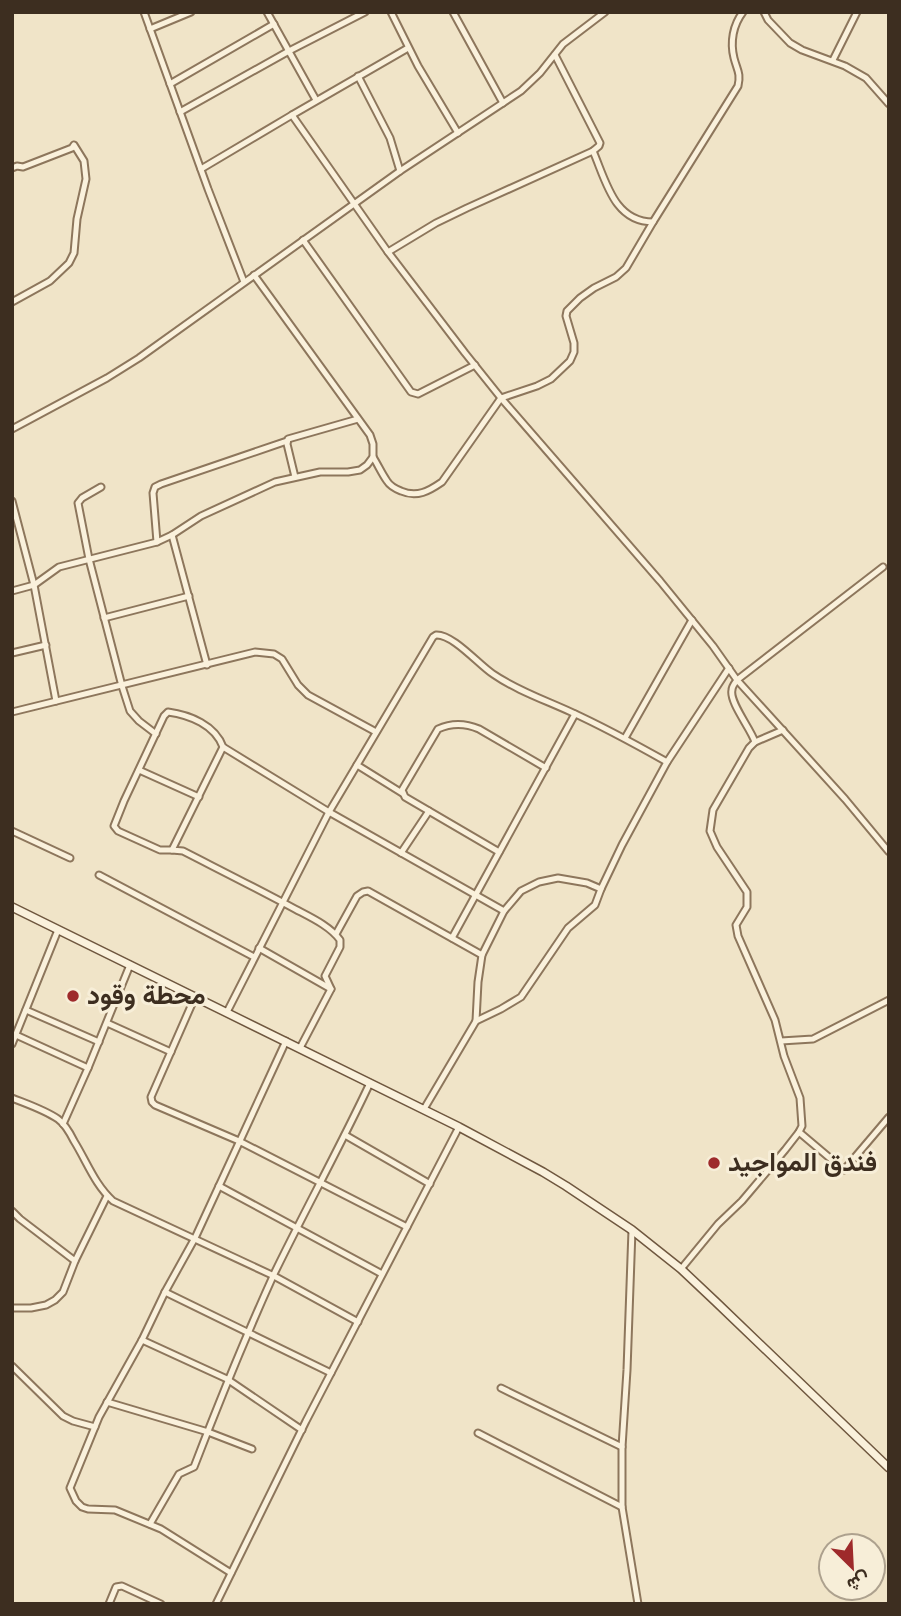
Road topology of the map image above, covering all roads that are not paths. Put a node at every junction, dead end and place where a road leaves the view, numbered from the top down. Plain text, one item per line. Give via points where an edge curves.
1 (144, 12) edge
2 (191, 12) edge
3 (267, 12) edge
4 (365, 12) edge
5 (391, 12) edge
6 (453, 12) edge
7 (743, 12) edge
8 (764, 12) edge
9 (857, 12) edge
10 (601, 13) edge
11 (274, 24) junction
12 (150, 29) junction
13 (408, 48) junction
14 (289, 51) junction
15 (555, 55) junction
16 (833, 61) junction
17 (358, 76) junction
18 (170, 84) junction
19 (316, 100) junction
20 (503, 103) junction
21 (889, 104) edge
22 (180, 112) junction
23 (292, 115) junction
24 (458, 133) junction
25 (593, 151) junction
26 (12, 168) edge
27 (201, 169) junction
28 (400, 170) junction
29 (354, 204) junction
30 (653, 222) junction
31 (303, 240) junction
32 (388, 252) junction
33 (254, 275) junction
34 (244, 282) junction
35 (12, 302) edge
36 (475, 365) junction
37 (501, 398) junction
38 (358, 419) junction
39 (12, 429) edge
40 (287, 441) junction
41 (373, 457) junction
42 (295, 477) junction
43 (101, 487) dead end
44 (12, 501) edge
45 (172, 535) junction
46 (157, 542) junction
47 (89, 559) junction
48 (883, 567) dead end
49 (34, 584) junction
50 (12, 591) edge
51 (189, 596) junction
52 (104, 618) junction
53 (692, 620) junction
54 (46, 645) junction
55 (12, 653) edge
56 (207, 665) junction
57 (729, 668) junction
58 (737, 680) junction
59 (122, 686) junction
60 (56, 701) junction
61 (12, 712) edge
62 (575, 714) junction
63 (783, 730) junction
64 (376, 732) junction
65 (156, 734) junction
66 (625, 738) junction
67 (755, 743) junction
68 (223, 747) junction
69 (667, 762) junction
70 (356, 765) junction
71 (546, 768) junction
72 (139, 770) junction
73 (402, 793) junction
74 (199, 797) junction
75 (429, 811) junction
76 (329, 813) junction
77 (12, 831) edge
78 (172, 850) junction
79 (499, 852) junction
80 (889, 852) edge
81 (401, 853) junction
82 (70, 858) dead end
83 (99, 875) dead end
84 (601, 889) junction
85 (475, 894) junction
86 (283, 902) junction
87 (12, 907) edge
88 (504, 911) junction
89 (58, 930) junction
90 (336, 934) junction
91 (452, 938) junction
92 (259, 948) junction
93 (482, 955) junction
94 (254, 957) junction
95 (130, 965) junction
96 (331, 989) junction
97 (195, 997) junction
98 (889, 1000) edge
99 (26, 1010) junction
100 (227, 1012) junction
101 (476, 1021) junction
102 (107, 1023) junction
103 (16, 1035) junction
104 (286, 1041) junction
105 (780, 1041) junction
106 (99, 1042) junction
107 (12, 1044) edge
108 (300, 1048) junction
109 (171, 1052) junction
110 (88, 1068) junction
111 (370, 1083) junction
112 (12, 1098) edge
113 (424, 1109) junction
114 (889, 1117) edge
115 (63, 1125) junction
116 (459, 1127) junction
117 (799, 1132) junction
118 (345, 1135) junction
119 (239, 1142) junction
120 (321, 1182) junction
121 (430, 1184) junction
122 (219, 1186) junction
123 (107, 1196) junction
124 (12, 1211) edge
125 (407, 1227) junction
126 (296, 1229) junction
127 (632, 1230) junction
128 (195, 1238) junction
129 (75, 1261) junction
130 (681, 1269) junction
131 (382, 1274) junction
132 (274, 1276) junction
133 (165, 1292) junction
134 (12, 1302) edge
135 (15, 1308) edge
136 (358, 1322) junction
137 (248, 1333) junction
138 (142, 1340) junction
139 (12, 1366) edge
140 (331, 1373) junction
141 (227, 1379) junction
142 (501, 1388) dead end
143 (107, 1402) junction
144 (95, 1427) junction
145 (302, 1430) junction
146 (208, 1432) junction
147 (478, 1433) dead end
148 (622, 1447) junction
149 (252, 1449) dead end
150 (889, 1468) edge
151 (622, 1507) junction
152 (150, 1524) junction
153 (231, 1573) junction
154 (109, 1604) edge
155 (161, 1604) edge
156 (216, 1604) edge
157 (638, 1604) edge

1 - 12 street
2 - 12 street
3 - 11 street
4 - 14 street
5 - 13 street
6 - 20 street
7 - 30 street via 732,39 738,86
8 - 16 street via 790,43
9 - 16 street
10 - 15 street
11 - 14 street
11 - 18 street
12 - 18 street
13 - 17 street
13 - 24 street
14 - 19 street
14 - 22 street
15 - 20 street via 531,83
15 - 25 street via 600,143
16 - 21 street via 866,78
17 - 19 street
17 - 28 street via 386,129
18 - 22 street
19 - 23 street
20 - 24 street
22 - 27 street
23 - 27 street
23 - 29 street
24 - 28 street
25 - 30 street via 618,208 628,216
25 - 32 street via 436,223
26 - 35 street via 74,145 84,161 86,179 69,263 50,281
27 - 34 street
28 - 29 street
29 - 31 street
29 - 32 street
30 - 37 street via 626,268 567,311 574,343 570,361 551,379
31 - 33 street
31 - 36 street via 411,392 418,394
32 - 36 street
33 - 34 street
33 - 38 street
34 - 39 street via 139,358
36 - 37 street
37 - 41 street via 442,482 430,490 417,495 392,487
37 - 53 street
38 - 40 street
38 - 41 street via 373,441
40 - 42 street
40 - 46 street via 155,487
41 - 42 street via 360,470
42 - 45 street via 201,516
43 - 47 street via 78,503
44 - 49 street
45 - 46 street
45 - 51 street
46 - 47 street
47 - 49 street via 59,567
47 - 52 street
48 - 58 street
49 - 50 street
49 - 54 street
51 - 52 street
51 - 56 street
52 - 59 street
53 - 57 street
53 - 66 street
54 - 55 street
54 - 60 street
56 - 59 street
56 - 64 street via 255,652 274,654 308,695
57 - 58 street
57 - 69 street
58 - 63 street
58 - 67 street via 731,695
59 - 60 street
59 - 65 street via 130,711
60 - 61 street
62 - 64 street via 492,674 441,634 433,637
62 - 66 street
62 - 71 street
63 - 67 street
63 - 80 street
64 - 70 street
65 - 68 street via 163,716 175,713 212,729
65 - 72 street
66 - 69 street
67 - 105 street via 713,810 710,834 747,892 747,906 736,925 738,936
68 - 74 street
68 - 76 street
69 - 84 street
70 - 73 street
70 - 76 street
71 - 73 street via 479,729 452,724 438,729
71 - 79 street
72 - 74 street
72 - 78 street via 114,828 160,850
73 - 75 street
74 - 78 street
75 - 79 street
75 - 81 street
76 - 81 street
76 - 86 street
77 - 82 street
78 - 86 street via 183,851
79 - 85 street
81 - 85 street
83 - 94 street
84 - 88 street via 558,878 539,882 521,891
84 - 101 street via 594,905 568,928 520,996
85 - 88 street
85 - 91 street
86 - 90 street
86 - 92 street
87 - 89 street
88 - 93 street
89 - 95 street
89 - 99 street
90 - 91 street via 357,896 368,891
90 - 96 street via 340,947 325,976
91 - 93 street
92 - 94 street
92 - 96 street
93 - 101 street
94 - 100 street
95 - 97 street
95 - 102 street
96 - 108 street
97 - 100 street
97 - 109 street
98 - 105 street via 813,1039
99 - 103 street
99 - 106 street
100 - 104 street
101 - 113 street
102 - 106 street
102 - 109 street
103 - 107 street
103 - 110 street
104 - 108 street
104 - 119 street
105 - 117 street via 800,1098
106 - 110 street
108 - 111 street
109 - 119 street via 152,1102
110 - 115 street
111 - 113 street
111 - 118 street
112 - 115 street
113 - 116 street
114 - 117 street via 844,1170
115 - 123 street
116 - 121 street
116 - 127 street via 543,1172
117 - 130 street
118 - 120 street
118 - 121 street
119 - 120 street
119 - 122 street
120 - 125 street
120 - 126 street
121 - 125 street
122 - 126 street
122 - 128 street
123 - 128 street
123 - 129 street
124 - 129 street
125 - 131 street
126 - 131 street
126 - 132 street
127 - 130 street
127 - 148 street
128 - 132 street
128 - 133 street
129 - 135 street via 55,1300
130 - 150 street
131 - 136 street
132 - 136 street
132 - 137 street
133 - 137 street
133 - 138 street
134 - 135 street
136 - 140 street
137 - 140 street
137 - 141 street
138 - 141 street
138 - 143 street
139 - 144 street via 63,1416
140 - 145 street
141 - 145 street
141 - 146 street
142 - 148 street
143 - 144 street
143 - 146 street
144 - 152 street via 70,1488 76,1502
145 - 153 street
146 - 149 street
146 - 152 street via 194,1467 179,1475
147 - 151 street
148 - 151 street
151 - 157 street
152 - 153 street
153 - 156 street
154 - 155 street via 116,1587 122,1586

